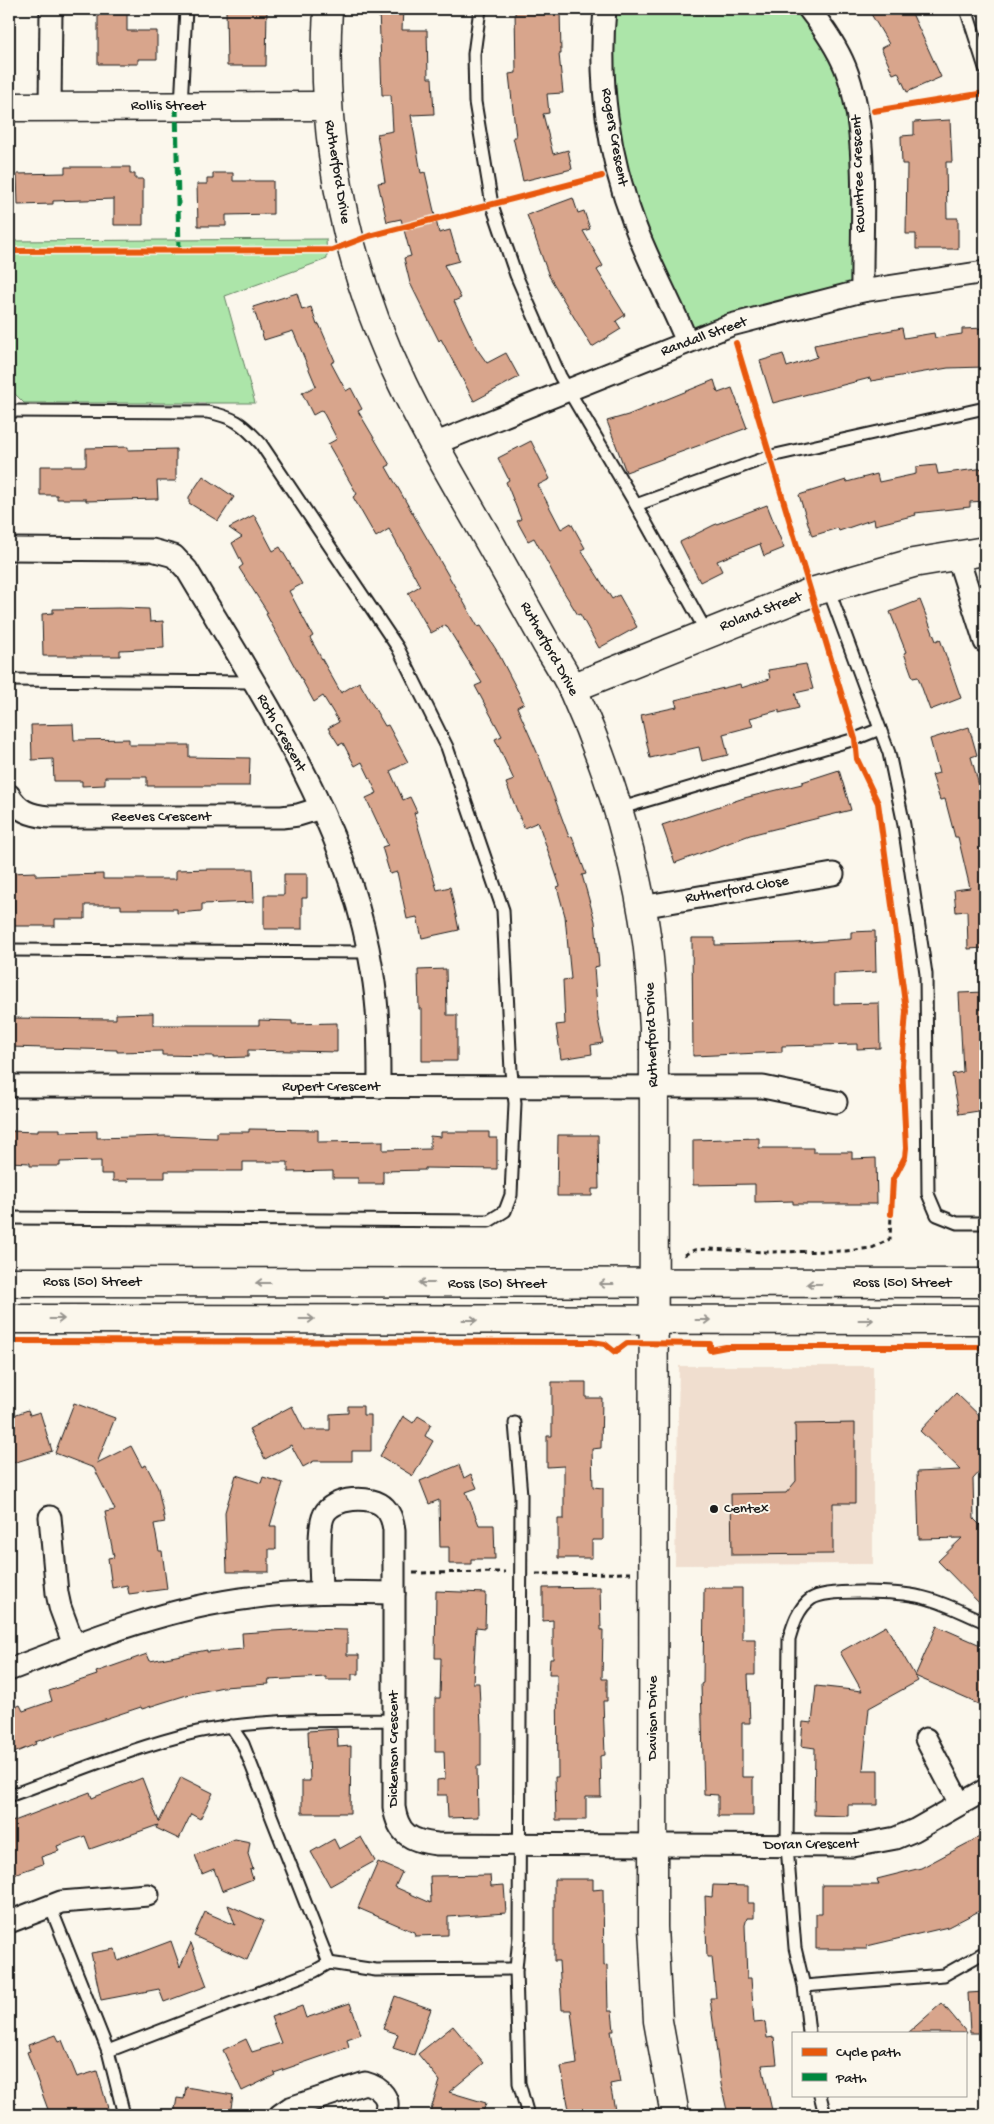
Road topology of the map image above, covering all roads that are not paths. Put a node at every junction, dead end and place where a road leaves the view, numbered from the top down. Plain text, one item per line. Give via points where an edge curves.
1 (51, 9) edge
2 (186, 9) edge
3 (328, 9) edge
4 (480, 9) edge
5 (605, 9) edge
6 (809, 9) edge
7 (966, 9) edge
8 (985, 68) edge
9 (181, 106) junction
10 (327, 106) junction
11 (9, 107) edge
12 (50, 107) junction
13 (985, 272) edge
14 (862, 291) junction
15 (687, 342) junction
16 (568, 390) junction
17 (985, 408) edge
18 (9, 411) edge
19 (434, 444) junction
20 (636, 505) junction
21 (9, 549) edge
22 (985, 551) edge
23 (957, 555) junction
24 (828, 587) junction
25 (706, 633) junction
26 (985, 642) edge
27 (9, 680) edge
28 (253, 682) junction
29 (572, 688) junction
30 (880, 729) junction
31 (9, 795) edge
32 (321, 808) junction
33 (618, 809) junction
34 (832, 874) dead end
35 (641, 907) junction
36 (9, 950) edge
37 (369, 952) junction
38 (9, 1086) edge
39 (379, 1087) junction
40 (513, 1087) junction
41 (654, 1087) junction
42 (836, 1102) dead end
43 (9, 1218) edge
44 (985, 1224) edge
45 (9, 1282) edge
46 (985, 1283) edge
47 (655, 1284) junction
48 (9, 1319) edge
49 (654, 1320) junction
50 (985, 1320) edge
51 (515, 1424) dead end
52 (50, 1517) dead end
53 (321, 1592) junction
54 (394, 1593) junction
55 (985, 1622) edge
56 (74, 1645) junction
57 (9, 1670) edge
58 (394, 1720) junction
59 (231, 1726) junction
60 (926, 1740) dead end
61 (985, 1790) edge
62 (9, 1796) edge
63 (960, 1804) junction
64 (518, 1844) junction
65 (652, 1845) junction
66 (787, 1846) junction
67 (148, 1895) dead end
68 (50, 1906) junction
69 (9, 1922) edge
70 (985, 1952) edge
71 (329, 1963) junction
72 (516, 1969) junction
73 (804, 1986) junction
74 (809, 2032) edge
75 (108, 2051) junction
76 (820, 2096) edge
77 (124, 2115) edge
78 (280, 2115) edge
79 (384, 2115) edge
80 (528, 2115) edge
81 (675, 2115) edge
82 (825, 2115) edge

1 - 12 street
2 - 9 lane
3 - 10 street, Rutherford Drive
4 - 16 lane via 474,54 475,102 492,205 516,275
5 - 15 street, Rogers Crescent via 602,65 608,126 617,172 633,223
6 - 14 street, Rowntree Crescent via 834,44 845,68 858,114
7 - 8 lane
9 - 10 street, Rollis Street
9 - 12 street, Rollis Street
10 - 19 street, Rutherford Drive via 336,184 357,267 379,333
11 - 12 street, Rollis Street
13 - 14 street, Randall Street
14 - 15 street, Randall Street via 731,325
15 - 16 street, Randall Street
16 - 19 street, Randall Street
16 - 20 lane
17 - 20 lane via 771,456
18 - 40 lane via 207,412 227,416 242,424 261,444 398,648 447,747 503,910
19 - 29 street, Rutherford Drive
20 - 25 lane
21 - 28 street, Roth Crescent via 152,550 174,556 187,570
22 - 23 street, Roland Street
23 - 24 street, Roland Street via 873,573
23 - 26 street
24 - 25 street, Roland Street
24 - 30 lane
25 - 29 street, Roland Street
27 - 28 lane
28 - 32 street, Roth Crescent
29 - 33 street, Rutherford Drive
30 - 33 lane via 855,740
30 - 44 lane via 904,825 926,974 928,1194 937,1215 957,1223
31 - 32 street, Reeves Crescent via 26,813 48,817 282,817
32 - 37 street, Roth Crescent via 353,888
33 - 35 street, Rutherford Drive
34 - 35 street, Rutherford Close
35 - 41 street, Rutherford Drive via 654,1028
36 - 37 lane
37 - 39 street, Roth Crescent via 376,1003
38 - 39 street, Rupert Crescent
39 - 40 street, Rupert Crescent
40 - 41 street, Rupert Crescent
40 - 43 lane via 511,1195 505,1212 489,1221
41 - 42 street, Rupert Crescent via 763,1087
41 - 47 street, Rutherford Drive
47 -> 45 street, Ross (50) Street
46 -> 47 street, Ross (50) Street
47 - 49 street, Rutherford Drive
48 -> 49 street
49 -> 50 street
49 - 65 street, Davison Drive
51 - 64 lane via 521,1495
52 - 56 street via 57,1593
53 - 54 street
53 - 54 street, Dickenson Crescent via 323,1517 336,1503 367,1501 385,1508 392,1521
53 - 56 street via 248,1598 184,1610
54 - 58 street, Dickenson Crescent
55 - 66 lane via 922,1597 891,1593 831,1593 811,1599 794,1620 789,1639
56 - 57 street
58 - 59 lane
58 - 64 street, Dickenson Crescent via 394,1806 396,1820 406,1836 437,1844
59 - 62 lane via 196,1732 144,1748
59 - 71 lane via 243,1744
60 - 63 street
61 - 63 street, Doran Crescent
63 - 66 street, Doran Crescent via 915,1830 877,1842 853,1846
64 - 65 street, Dickenson Crescent
64 - 72 lane
65 - 66 street, Doran Crescent
65 - 81 street, Davison Drive via 656,1989 662,2049
66 - 73 lane via 795,1948
67 - 68 street via 72,1900
68 - 69 street
68 - 75 lane
70 - 73 lane via 944,1975
71 - 72 lane via 376,1970
71 - 75 lane
72 - 80 lane via 519,2083
73 - 74 lane
75 - 77 lane
76 - 82 lane
78 - 79 street via 290,2108 366,2083 375,2086 385,2097

